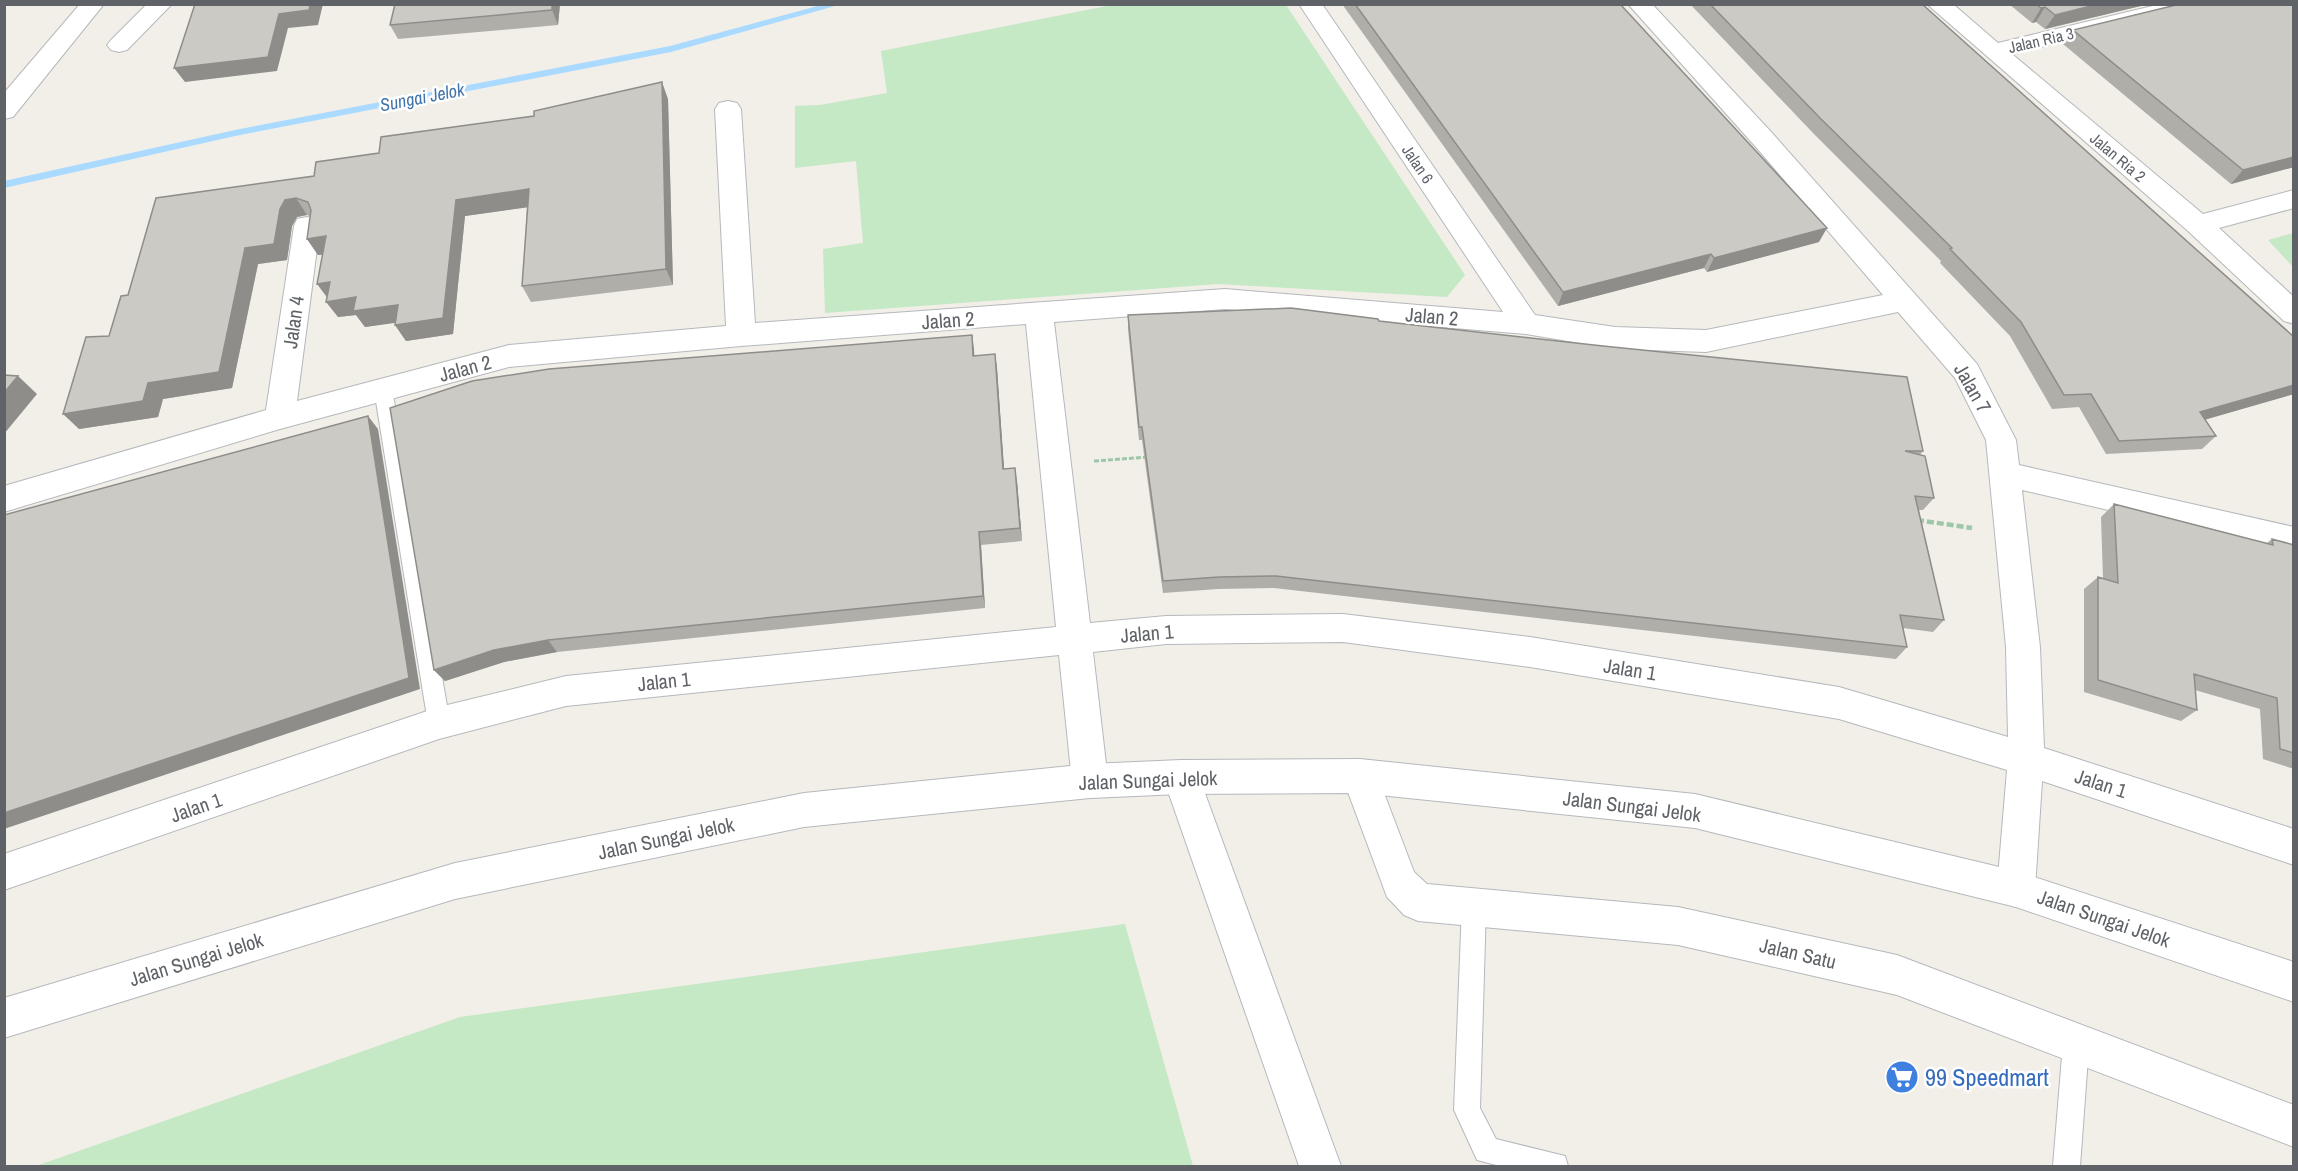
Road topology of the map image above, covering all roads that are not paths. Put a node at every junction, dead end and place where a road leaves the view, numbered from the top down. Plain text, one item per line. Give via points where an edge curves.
1 (93, 4) edge
2 (161, 4) edge
3 (1310, 4) edge
4 (1639, 4) edge
5 (1938, 4) edge
6 (2193, 4) edge
7 (119, 45) dead end
8 (1994, 51) junction
9 (728, 109) dead end
10 (4, 111) edge
11 (2294, 199) edge
12 (2198, 224) junction
13 (306, 226) edge
14 (1906, 300) junction
15 (1039, 314) junction
16 (2294, 314) edge
17 (1526, 324) junction
18 (741, 335) junction
19 (383, 389) junction
20 (280, 417) junction
21 (2005, 474) junction
22 (4, 499) edge
23 (2294, 540) edge
24 (1074, 640) junction
25 (438, 723) junction
26 (2026, 759) junction
27 (1360, 776) junction
28 (1180, 777) junction
29 (1090, 781) junction
30 (2294, 847) edge
31 (4, 872) edge
32 (2016, 889) junction
33 (1474, 906) junction
34 (2294, 982) edge
35 (4, 1018) edge
36 (2076, 1044) junction
37 (2294, 1126) edge
38 (1320, 1167) edge
39 (1555, 1167) edge
40 (2066, 1167) edge

1 - 10 street
2 - 7 street
3 - 17 street, Jalan 6
4 - 14 street, Jalan 7
5 - 8 street, Jalan Ria 2
6 - 8 street, Jalan Ria 3
8 - 12 street, Jalan Ria 2
9 - 18 street
11 - 12 street
12 - 16 street, Jalan Ria 2
13 - 20 street, Jalan 4
14 - 17 street, Jalan 2 via 1706,341 1614,338
14 - 21 street, Jalan 7 via 1967,372 2001,440
15 - 17 street, Jalan 2 via 1225,299
15 - 18 street, Jalan 2
15 - 24 street
18 - 19 street, Jalan 2 via 509,356
19 - 20 street, Jalan 2
19 - 25 lane
20 - 22 street, Jalan 2
21 - 23 street
21 - 26 street, Jalan 7 via 2023,647
24 - 25 street, Jalan 1 via 566,691
24 - 26 street, Jalan 1 via 1166,630 1343,628 1530,652 1839,703
24 - 29 street
25 - 31 street, Jalan 1
26 - 30 street, Jalan 1
26 - 32 street, Jalan 7
27 - 28 street, Jalan Sungai Jelok
27 - 32 street, Jalan Sungai Jelok via 1695,811
27 - 33 street, Jalan Satu via 1400,884 1418,902
28 - 29 street, Jalan Sungai Jelok
28 - 38 street
29 - 35 street, Jalan Sungai Jelok via 804,810 455,881
32 - 34 street, Jalan Sungai Jelok
33 - 36 street, Jalan Satu via 1678,926 1897,975
33 - 39 lane via 1467,1110 1488,1149
36 - 37 street, Jalan Satu
36 - 40 lane

